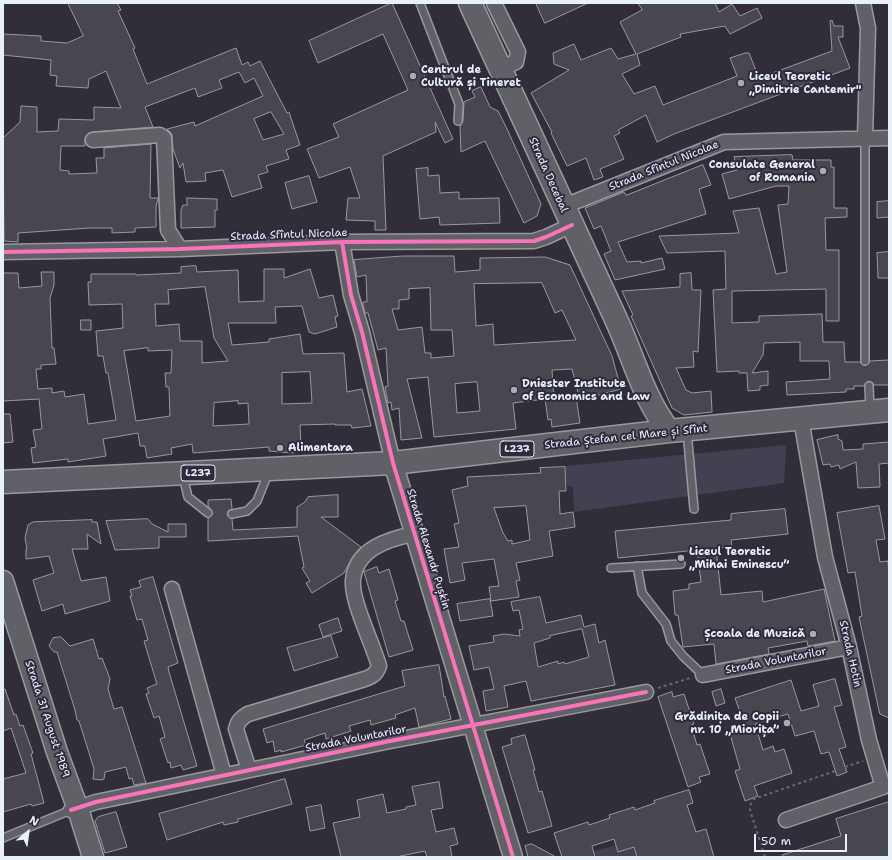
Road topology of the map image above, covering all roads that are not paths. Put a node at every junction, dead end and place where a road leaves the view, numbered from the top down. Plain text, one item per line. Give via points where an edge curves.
1 (420, 3) edge
2 (470, 3) edge
3 (494, 3) edge
4 (863, 3) edge
5 (500, 69) junction
6 (458, 121) dead end
7 (865, 138) junction
8 (889, 138) edge
9 (93, 140) dead end
10 (567, 216) junction
11 (342, 242) junction
12 (180, 249) junction
13 (3, 252) edge
14 (865, 361) dead end
15 (869, 386) dead end
16 (880, 411) edge
17 (801, 419) junction
18 (678, 431) junction
19 (393, 463) junction
20 (269, 470) junction
21 (183, 474) junction
22 (3, 482) edge
23 (694, 509) dead end
24 (208, 513) dead end
25 (232, 514) dead end
26 (414, 534) junction
27 (681, 564) dead end
28 (637, 566) junction
29 (611, 568) dead end
30 (3, 581) edge
31 (172, 589) dead end
32 (849, 647) junction
33 (703, 675) joint
34 (646, 692) road end
35 (472, 725) junction
36 (249, 770) junction
37 (224, 775) junction
38 (886, 786) edge
39 (74, 810) junction
40 (786, 820) dead end
41 (3, 838) edge
42 (93, 857) edge
43 (513, 857) edge

1 - 6 lane via 459,104
2 - 5 main road, Strada Decebal
3 - 5 street via 518,52 516,62
4 - 7 street via 868,28
5 - 10 main road, Strada Decebal
7 - 8 street, Strada Sfîntul Nicolae
7 - 10 street, Strada Sfîntul Nicolae via 724,142
7 - 14 lane
9 - 12 street via 160,135 164,138 168,230
10 - 11 street, Strada Sfîntul Nicolae via 546,237 534,241
10 - 18 main road, Strada Decebal via 618,322 656,415
11 - 12 street, Strada Sfîntul Nicolae
11 - 19 street, Strada Alexandr Pușkin via 351,295
12 - 13 street, Strada Sfîntul Nicolae
15 - 16 lane
16 - 17 main road, Strada Ștefan cel Mare și Sfînt / L237
17 - 18 main road, Strada Ștefan cel Mare și Sfînt / L237
17 - 32 street, Strada Hotin via 825,557
18 - 19 main road, Strada Ștefan cel Mare și Sfînt / L237
18 - 23 lane
19 - 20 main road, Strada Ștefan cel Mare și Sfînt / L237
19 - 26 street, Strada Alexandr Pușkin
20 - 21 main road, Strada Ștefan cel Mare și Sfînt / L237
20 - 25 lane via 257,501 247,511
21 - 22 main road, Strada Ștefan cel Mare și Sfînt / L237
21 - 24 lane via 188,497 196,506
26 - 35 street, Strada Alexandr Pușkin
26 - 36 street via 395,537 376,546 367,553 358,566 353,580 355,598 379,666 377,671 365,679 242,717 236,729
27 - 28 lane
28 - 29 lane
28 - 33 lane via 642,593 666,624 671,641
30 - 39 main road, Strada 31 August 1989
31 - 37 street
32 - 33 street, Strada Voluntarilor
32 - 38 street, Strada Hotin via 874,758
34 - 35 street, Strada Voluntarilor
35 - 36 street, Strada Voluntarilor
35 - 43 street, Strada Alexandr Pușkin
36 - 37 street, Strada Voluntarilor
37 - 39 street, Strada Voluntarilor via 96,802
38 - 40 street, Strada Hotin
39 - 41 lane, Strada Voluntarilor
39 - 42 main road, Strada 31 August 1989

